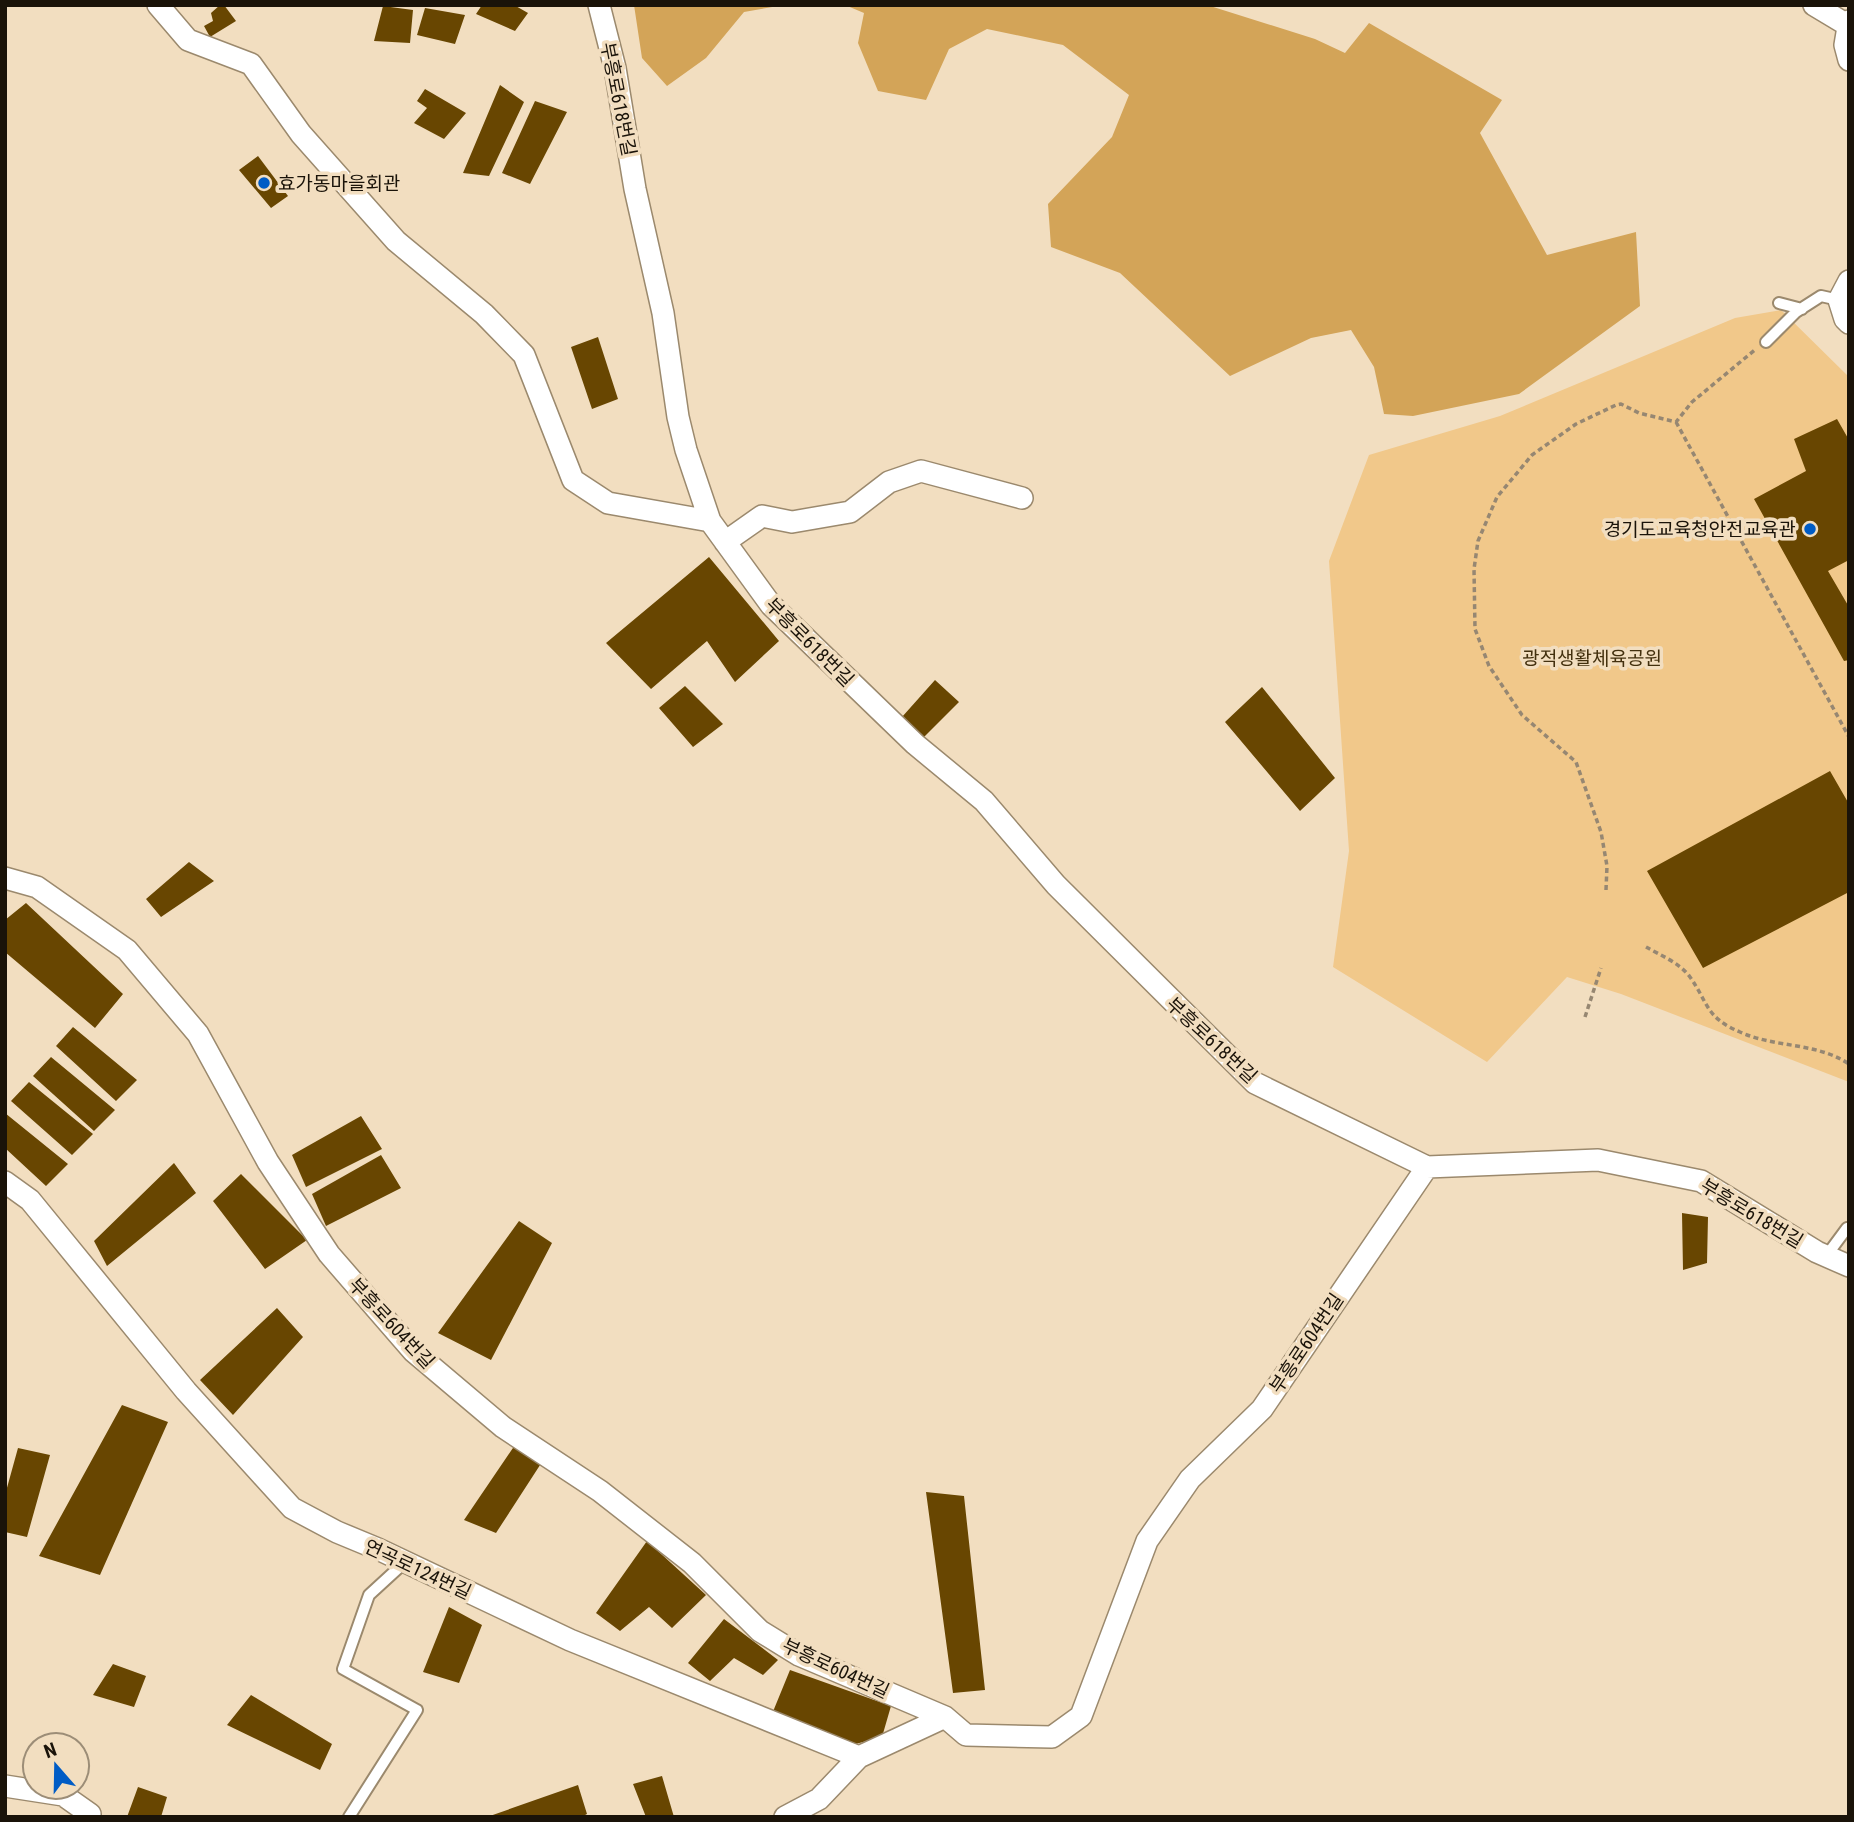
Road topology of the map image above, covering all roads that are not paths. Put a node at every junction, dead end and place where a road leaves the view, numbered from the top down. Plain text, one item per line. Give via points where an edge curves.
1 (158, 5) edge
2 (599, 5) edge
3 (1814, 5) edge
4 (1848, 24) edge
5 (1849, 60) edge
6 (1844, 290) edge
7 (1779, 303) dead end
8 (1801, 309) junction
9 (1849, 323) edge
10 (1766, 342) road end
11 (1022, 498) dead end
12 (710, 521) junction
13 (725, 542) junction
14 (5, 878) edge
15 (1427, 1167) junction
16 (5, 1182) edge
17 (1847, 1228) edge
18 (1827, 1255) junction
19 (1849, 1266) edge
20 (405, 1562) junction
21 (945, 1717) junction
22 (859, 1756) junction
23 (5, 1786) edge
24 (89, 1817) edge
25 (349, 1817) edge
26 (785, 1817) edge

1 - 12 street via 188,40 251,64 301,134 396,241 484,314 524,355 573,480 608,503
2 - 12 street, 부흥로618번길 via 663,313 678,416
3 - 4 street
4 - 5 street via 1845,44
6 - 8 lane via 1821,296
6 - 9 street
7 - 8 lane
8 - 10 lane
11 - 13 street via 921,471 890,482 849,512 792,522 762,516
12 - 13 street, 부흥로618번길
13 - 15 street, 부흥로618번길 via 771,605 915,744 985,801 1056,886 1255,1083
14 - 21 street, 부흥로604번길 via 37,887 127,950 198,1034 268,1162 329,1254 413,1351 503,1427 600,1491 692,1563 760,1631 799,1655
15 - 18 street, 부흥로618번길 via 1598,1160 1681,1173
15 - 21 street, 부흥로604번길 via 1262,1409 1190,1479 1147,1541 1081,1716 1052,1737 966,1735
16 - 20 street, 연곡로124번길 via 30,1200 187,1391 292,1508
17 - 18 lane
18 - 19 street, 부흥로618번길
20 - 22 street, 연곡로124번길 via 570,1640
20 - 25 lane via 369,1595 343,1670 417,1710
21 - 22 street
22 - 26 street via 819,1799
23 - 24 street via 63,1795

